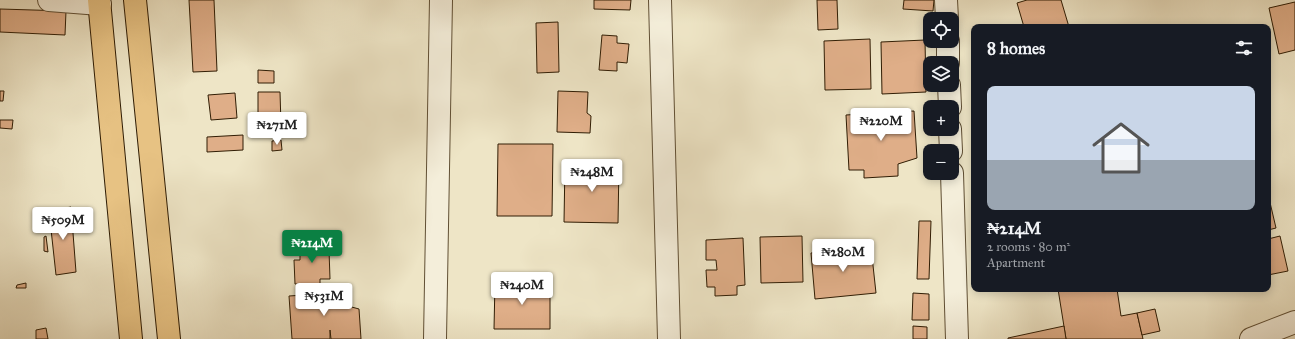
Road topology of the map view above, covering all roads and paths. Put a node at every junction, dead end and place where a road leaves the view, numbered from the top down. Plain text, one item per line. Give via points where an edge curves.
1 (49, 0) edge
2 (135, 0) edge
3 (441, 0) edge
4 (660, 0) edge
5 (946, 0) edge
6 (100, 2) edge
7 (947, 12) edge
8 (952, 180) edge
9 (1295, 322) edge
10 (131, 339) edge
11 (169, 339) edge
12 (435, 339) edge
13 (669, 339) edge
14 (956, 339) edge
15 (1251, 339) edge

1 - 6 street
2 - 11 main road
3 - 12 street
4 - 13 street
5 - 7 street
6 - 10 main road
8 - 14 street
9 - 15 street

